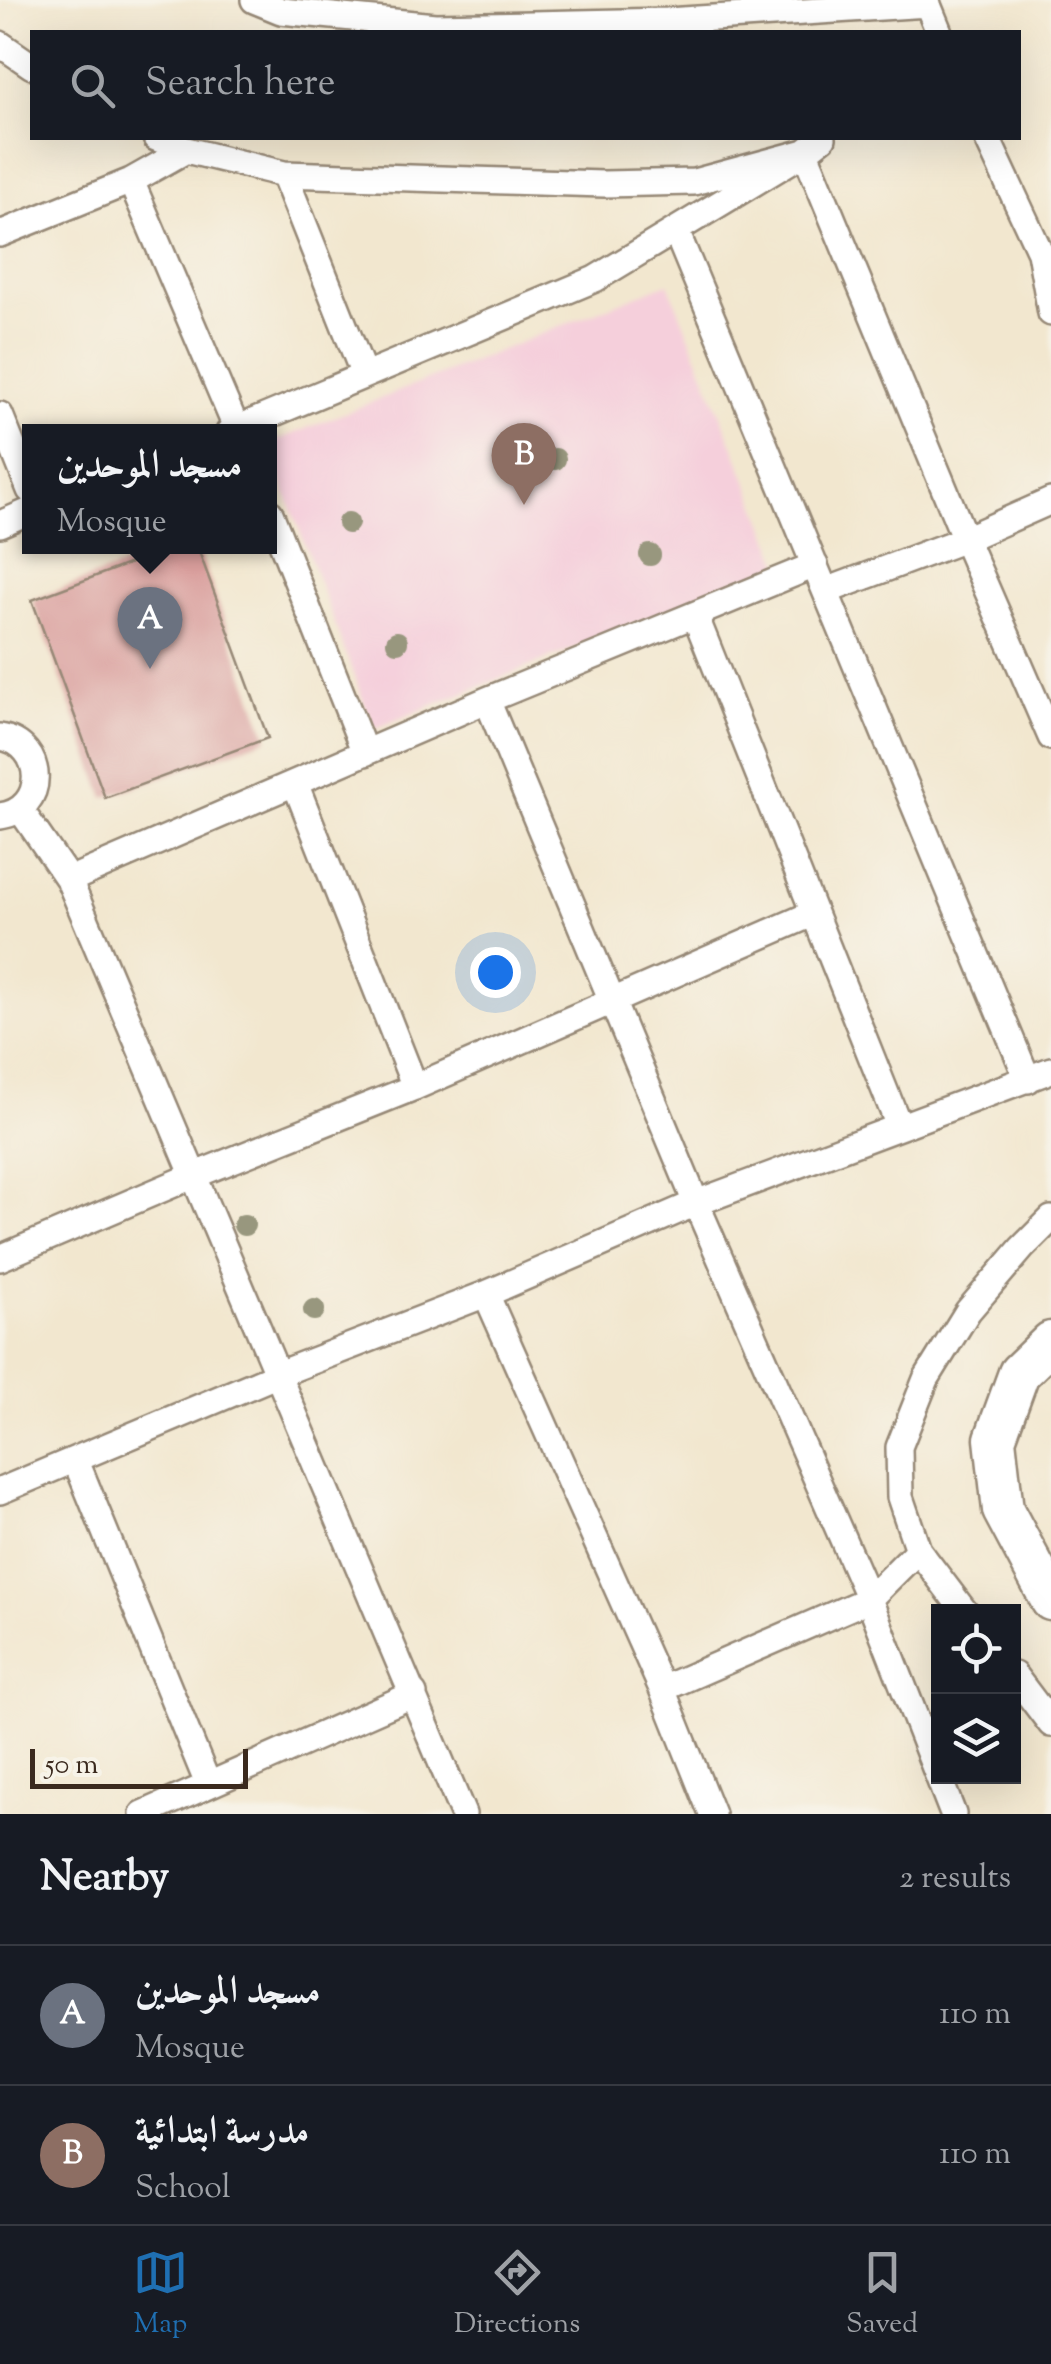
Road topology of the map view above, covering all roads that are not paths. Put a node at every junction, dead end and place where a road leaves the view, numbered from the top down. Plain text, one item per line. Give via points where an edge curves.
1 (254, 0) edge
2 (927, 2) edge
3 (280, 15) edge
4 (938, 30) edge
5 (0, 44) edge
6 (30, 65) edge
7 (161, 140) edge
8 (988, 140) edge
9 (814, 145) edge
10 (186, 150) junction
11 (238, 150) edge
12 (284, 174) junction
13 (130, 182) junction
14 (676, 231) junction
15 (0, 234) edge
16 (1051, 313) edge
17 (364, 375) junction
18 (0, 415) edge
19 (231, 424) edge
20 (248, 424) edge
21 (22, 470) edge
22 (1051, 501) edge
23 (277, 531) edge
24 (965, 538) junction
25 (815, 565) junction
26 (826, 591) junction
27 (695, 615) junction
28 (487, 700) junction
29 (1051, 736) edge
30 (0, 737) edge
31 (365, 753) junction
32 (295, 783) junction
33 (10, 812) edge
34 (69, 880) junction
35 (812, 914) junction
36 (612, 1003) junction
37 (1040, 1075) edge
38 (415, 1087) junction
39 (899, 1126) junction
40 (195, 1175) junction
41 (696, 1203) junction
42 (1051, 1220) edge
43 (0, 1258) edge
44 (486, 1294) junction
45 (1051, 1342) edge
46 (276, 1375) junction
47 (76, 1461) junction
48 (0, 1491) edge
49 (918, 1550) junction
50 (868, 1599) junction
51 (1051, 1600) edge
52 (959, 1604) edge
53 (1021, 1684) edge
54 (662, 1689) junction
55 (414, 1694) junction
56 (1051, 1724) edge
57 (208, 1784) junction
58 (706, 1812) edge
59 (143, 1814) edge
60 (463, 1814) edge
61 (953, 1814) edge

1 - 3 street
2 - 3 street via 667,21 435,26
2 - 4 street
5 - 6 street
7 - 10 street
8 - 16 street via 1040,252
9 - 12 street via 694,182
9 - 14 street
9 - 24 street
10 - 11 street
10 - 13 street
11 - 12 street
12 - 17 street
13 - 15 street
13 - 19 street
14 - 17 street via 595,279
14 - 25 street
17 - 20 street
18 - 21 street
22 - 24 street
23 - 31 street
24 - 26 street
24 - 29 street
25 - 26 street
25 - 27 street
26 - 37 street
27 - 28 street
27 - 35 street
28 - 31 street
28 - 36 street
30 - 33 street via 21,744 35,765 35,789
31 - 32 street
32 - 34 street
32 - 38 street
33 - 34 street
34 - 40 street
35 - 36 street
35 - 39 street
36 - 38 street
36 - 41 street
37 - 39 street
38 - 40 street
39 - 41 street
40 - 43 street
40 - 46 street
41 - 44 street
41 - 50 street
42 - 49 street via 968,1311 926,1379 900,1447 900,1497
44 - 46 street
44 - 54 street
45 - 51 main road via 1019,1373 995,1439 1003,1510
46 - 47 street
46 - 55 street
47 - 48 street
47 - 57 street
49 - 50 street
49 - 52 street
50 - 54 street
50 - 61 street
53 - 56 street
54 - 58 street
55 - 57 street
55 - 60 street
57 - 59 street

